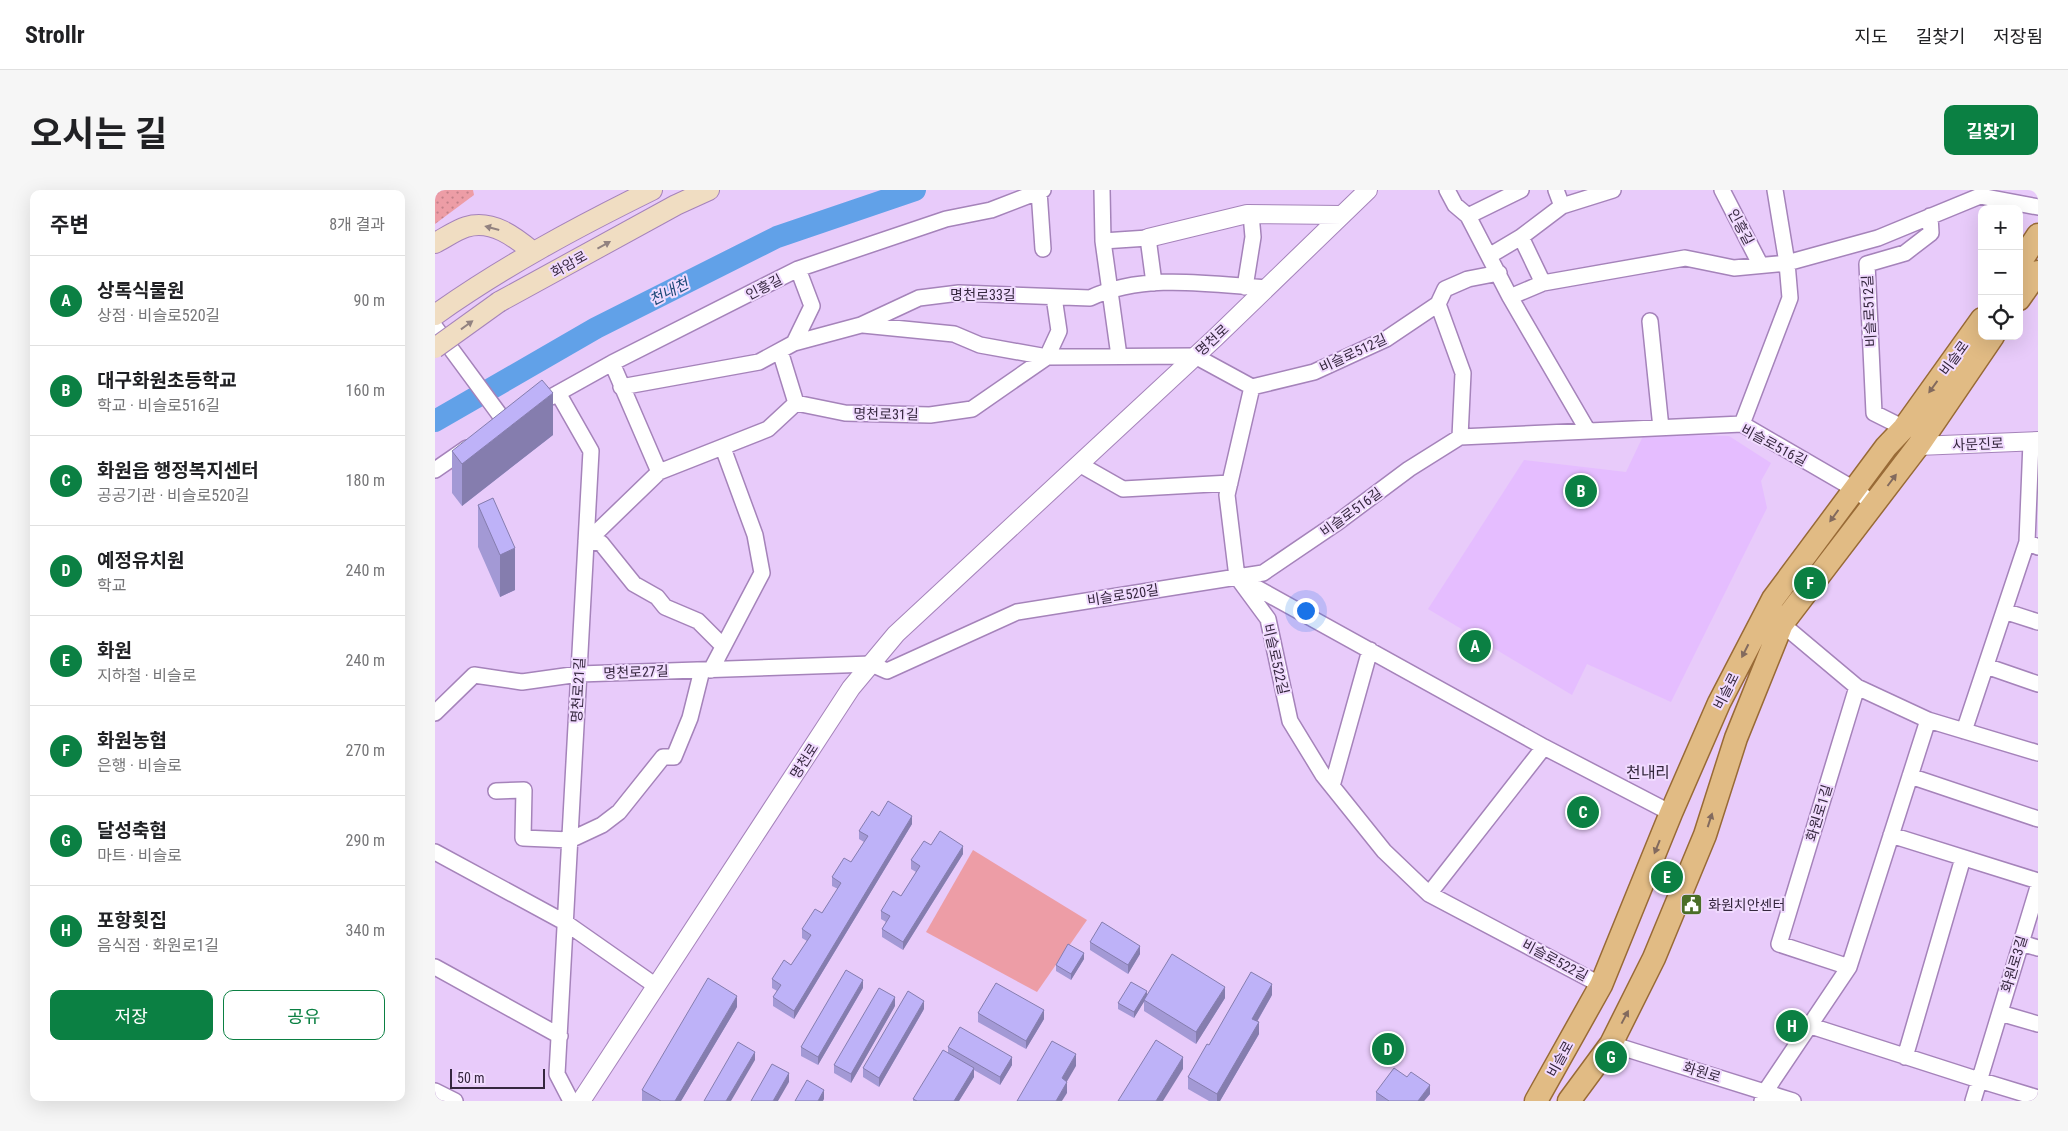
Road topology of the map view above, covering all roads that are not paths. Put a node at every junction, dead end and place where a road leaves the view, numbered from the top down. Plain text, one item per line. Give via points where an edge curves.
1 (652, 190) edge
2 (709, 190) edge
3 (1041, 190) edge
4 (1102, 190) edge
5 (1368, 190) edge
6 (1447, 190) edge
7 (1521, 190) edge
8 (1556, 190) edge
9 (1613, 190) edge
10 (1722, 190) edge
11 (1775, 190) edge
12 (1561, 206) junction
13 (2038, 207) edge
14 (1251, 214) junction
15 (1342, 214) junction
16 (1468, 216) junction
17 (1930, 216) junction
18 (2038, 235) edge
19 (1521, 237) junction
20 (1148, 238) junction
21 (1103, 240) junction
22 (435, 243) edge
23 (1043, 250) dead end
24 (533, 252) junction
25 (1489, 256) junction
26 (2023, 258) edge
27 (1787, 263) junction
28 (1760, 264) junction
29 (798, 270) junction
30 (2038, 272) edge
31 (1499, 273) junction
32 (1153, 283) junction
33 (1543, 283) junction
34 (1245, 287) junction
35 (1266, 288) junction
36 (1109, 290) junction
37 (2022, 295) edge
38 (1054, 297) junction
39 (1511, 297) junction
40 (1439, 304) junction
41 (435, 315) edge
42 (1650, 321) dead end
43 (861, 325) junction
44 (1978, 325) edge
45 (435, 327) edge
46 (1990, 340) edge
47 (794, 343) junction
48 (435, 348) edge
49 (780, 351) junction
50 (1119, 356) junction
51 (1195, 356) junction
52 (1047, 357) junction
53 (612, 363) junction
54 (621, 386) junction
55 (1252, 387) junction
56 (559, 393) junction
57 (797, 403) junction
58 (536, 405) edge
59 (520, 413) edge
60 (505, 422) junction
61 (1742, 424) junction
62 (1661, 428) junction
63 (1904, 428) junction
64 (492, 431) edge
65 (1588, 431) junction
66 (1460, 437) junction
67 (476, 442) edge
68 (2034, 442) edge
69 (1918, 446) junction
70 (723, 448) junction
71 (1079, 464) junction
72 (435, 470) edge
73 (659, 472) junction
74 (1230, 483) junction
75 (1854, 489) junction
76 (1875, 504) junction
77 (587, 541) junction
78 (2032, 544) edge
79 (1237, 577) junction
80 (2004, 611) junction
81 (2038, 622) edge
82 (1782, 624) junction
83 (723, 646) junction
84 (1370, 650) junction
85 (871, 664) junction
86 (1986, 666) junction
87 (707, 670) junction
88 (579, 674) junction
89 (2038, 684) edge
90 (1857, 687) junction
91 (435, 713) edge
92 (1928, 720) junction
93 (1964, 731) junction
94 (1544, 747) junction
95 (2038, 753) edge
96 (1910, 776) junction
97 (1332, 786) junction
98 (496, 792) dead end
99 (1671, 813) junction
100 (2038, 818) edge
101 (1891, 835) junction
102 (570, 840) junction
103 (435, 852) edge
104 (1963, 858) junction
105 (2038, 881) edge
106 (2038, 887) edge
107 (1429, 894) junction
108 (566, 923) junction
109 (2021, 943) junction
110 (2038, 948) edge
111 (435, 967) edge
112 (1849, 967) junction
113 (1601, 985) junction
114 (656, 986) junction
115 (2000, 1013) junction
116 (2038, 1024) edge
117 (1811, 1026) junction
118 (559, 1036) junction
119 (1611, 1044) junction
120 (1905, 1056) junction
121 (1979, 1080) junction
122 (435, 1091) edge
123 (1764, 1097) edge
124 (2038, 1098) edge
125 (455, 1101) edge
126 (571, 1101) edge
127 (581, 1101) edge
128 (1536, 1101) edge
129 (1569, 1101) edge
130 (1793, 1101) edge
131 (1973, 1101) edge

1 - 24 main road, 화암로
48 -> 2 main road, 화암로, bridge via 499,302
3 - 23 street, 인흥길
3 - 29 street, 인흥길 via 991,210 946,219
4 - 21 street
5 - 15 street, 명천로
6 - 16 street via 1455,205
7 - 16 street
8 - 12 street
9 - 12 street
10 - 28 street, 인흥길
11 - 27 street
12 - 19 street
13 - 17 street via 1980,196
14 - 15 street
14 - 20 street
14 - 34 street via 1253,237
15 - 35 street, 명천로
16 - 25 street
17 - 27 street via 1878,238
17 - 63 street, 비슬로512길 via 1931,233 1905,253 1867,264 1874,413
18 - 26 main road
19 - 25 street
19 - 33 street
20 - 21 street
20 - 32 street
21 - 36 street
24 -> 22 main road via 515,237 490,225 467,226
24 - 41 main road, 화암로
25 - 31 street
27 - 28 street
27 - 61 street via 1790,298
28 - 33 street via 1735,268 1685,258
29 - 47 street via 812,306
29 - 53 street, 인흥길
30 - 37 main road
31 - 39 street
31 - 40 street, 비슬로512길 via 1468,280 1445,290
32 - 34 street, 명천로33길 via 1166,281
32 - 36 street, 명천로33길
33 - 39 street
34 - 35 street, 명천로33길
35 - 51 street, 명천로
36 - 38 street, 명천로33길 via 1091,298
36 - 50 street
38 - 43 street, 명천로33길 via 959,293 919,298
38 - 52 street via 1059,330
39 - 65 street
40 - 55 street, 비슬로512길 via 1386,339 1314,372
40 - 66 street via 1463,373
42 - 62 street
43 - 47 street, 명천로33길
43 - 52 street, 명천로33길 via 955,334 980,345
44 -> 63 main road, 비슬로
45 - 60 street
46 - 69 main road, 비슬로
47 - 49 street, 명천로33길
49 - 54 street, 명천로33길 via 759,362
49 - 57 street
50 - 51 street
50 - 52 street
51 - 55 street
51 - 71 street, 명천로
52 - 57 street, 명천로31길 via 972,409 930,415 845,413
53 - 54 street
53 - 56 street, 인흥길
54 - 73 street
55 - 74 street, 비슬로522길
56 - 58 street, 인흥길
56 - 77 street, 명천로21길 via 591,451
57 - 70 street via 768,429
59 - 60 street
60 - 64 street
61 - 62 street, 비슬로516길
61 - 75 street, 비슬로516길
62 - 65 street, 비슬로516길
63 - 75 main road, 비슬로 via 1885,447
65 - 66 street, 비슬로516길
66 - 79 street, 비슬로516길 via 1409,468 1263,573
67 - 72 street
68 - 69 street, 사문진로
68 - 78 street
76 -> 69 main road, 비슬로
70 - 73 street
70 - 83 street via 756,543 762,573
71 - 74 street via 1123,489
71 - 85 street, 명천로 via 896,634
73 - 77 street
74 - 79 street, 비슬로522길 via 1227,495
75 - 76 street, 비슬로516길
75 -> 99 main road, 비슬로 via 1773,599 1719,703
76 - 82 main road, 비슬로
77 - 83 street via 601,543 634,584 665,607 698,621
77 - 88 street, 명천로21길
78 - 80 street
79 - 84 street
79 - 85 street, 비슬로520길 via 1017,612 887,671
79 - 97 street, 비슬로522길 via 1268,619 1290,721
80 - 81 street
80 - 86 street
82 - 90 street
119 -> 82 main road, 비슬로 via 1654,958 1705,835 1736,738
83 - 87 street
84 - 94 street
84 - 97 street
85 - 87 street, 명천로27길
85 - 114 street, 명천로 via 851,688
86 - 89 street
86 - 93 street
87 - 88 street, 명천로27길
87 - 102 street via 674,757 663,757 619,812 602,825
88 - 91 street, 명천로27길 via 522,682 474,675
88 - 102 street, 명천로21길
90 - 92 street
90 - 112 street, 화원로1길 via 1779,944
92 - 93 street
92 - 96 street
93 - 95 street
94 - 99 street
94 - 107 street
96 - 100 street
96 - 101 street
97 - 107 street, 비슬로522길 via 1384,851
98 - 102 street via 524,790 523,838
99 -> 113 main road, 비슬로
101 - 104 street
101 - 112 street
102 - 108 street, 명천로21길
103 - 108 street
104 - 105 street
104 - 120 street
106 - 109 street, 화원로3길
107 - 113 street, 비슬로522길
108 - 114 street
108 - 118 street, 명천로21길
109 - 110 street
109 - 115 street, 화원로3길
111 - 118 street
112 - 117 street
113 - 128 main road, 비슬로
114 - 127 street, 명천로
115 - 116 street
115 - 121 street, 화원로3길
117 - 120 street
117 - 123 street
118 - 126 street, 명천로21길 via 557,1074
119 - 123 street, 화원로
119 - 129 main road, 비슬로
120 - 121 street
121 - 124 street
121 - 131 street, 화원로3길
122 - 125 street
123 - 130 street, 화원로

